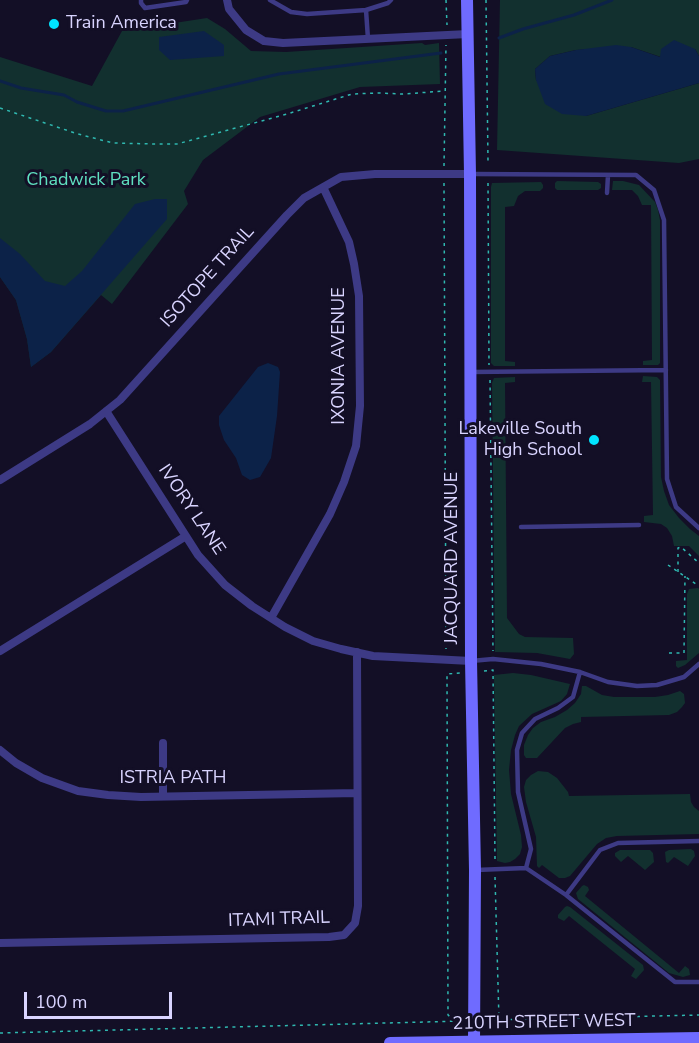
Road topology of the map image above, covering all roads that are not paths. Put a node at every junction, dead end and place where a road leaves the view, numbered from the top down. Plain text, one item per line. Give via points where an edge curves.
1 (141, 0) edge
2 (187, 0) edge
3 (227, 0) edge
4 (270, 0) edge
5 (392, 0) edge
6 (467, 0) edge
7 (366, 10) junction
8 (468, 34) junction
9 (368, 39) junction
10 (470, 174) junction
11 (608, 175) junction
12 (323, 187) junction
13 (607, 193) dead end
14 (666, 370) junction
15 (471, 372) junction
16 (106, 411) junction
17 (0, 480) edge
18 (639, 525) dead end
19 (521, 527) dead end
20 (699, 528) edge
21 (186, 536) junction
22 (271, 618) junction
23 (0, 651) edge
24 (357, 652) junction
25 (699, 664) edge
26 (471, 666) junction
27 (580, 672) junction
28 (163, 743) dead end
29 (0, 750) edge
30 (357, 793) junction
31 (163, 796) junction
32 (699, 841) edge
33 (526, 868) junction
34 (475, 870) junction
35 (566, 896) junction
36 (0, 942) edge
37 (699, 981) edge
38 (699, 1038) edge
39 (474, 1042) edge
40 (390, 1043) edge

1 - 2 lane via 145,8
3 - 9 street via 229,9 246,30 264,41
4 - 7 lane via 291,12 307,14
5 - 7 lane
6 - 8 street, JACQUARD AVENUE
7 - 9 lane
8 - 9 street
8 - 10 street, JACQUARD AVENUE
10 - 11 lane
10 - 12 street, ISOTOPE TRAIL via 341,177
10 - 15 street, JACQUARD AVENUE
11 - 13 lane
11 - 14 lane via 636,175 654,190 664,220
12 - 16 street, ISOTOPE TRAIL via 287,215
12 - 22 street, IXONIA AVENUE via 349,242 359,296 360,406 356,446 330,514
14 - 15 lane
14 - 20 lane via 667,480 676,507
15 - 26 street, JACQUARD AVENUE
16 - 17 street, ISOTOPE TRAIL
16 - 21 street, IVORY LANE
18 - 19 lane
21 - 22 street, IVORY LANE via 225,585
21 - 23 street
22 - 24 street, IVORY LANE via 313,641
24 - 26 street, IVORY LANE
24 - 30 street, ITAMI TRAIL
25 - 27 lane via 684,677 657,685 608,682
26 - 27 lane via 493,659
26 - 34 street, JACQUARD AVENUE
27 - 33 lane via 573,697 535,719 522,733 517,750 518,792 531,849
28 - 31 street
29 - 31 street, ISTRIA PATH via 42,778 78,791
30 - 31 street, ISTRIA PATH
30 - 36 street, ITAMI TRAIL via 358,906 355,923 344,934
32 - 35 lane via 618,843 600,850
33 - 34 lane
33 - 35 lane
34 - 39 street, JACQUARD AVENUE
35 - 37 lane via 675,982
38 - 39 street, 210TH STREET WEST
39 - 40 street, 210TH STREET WEST

